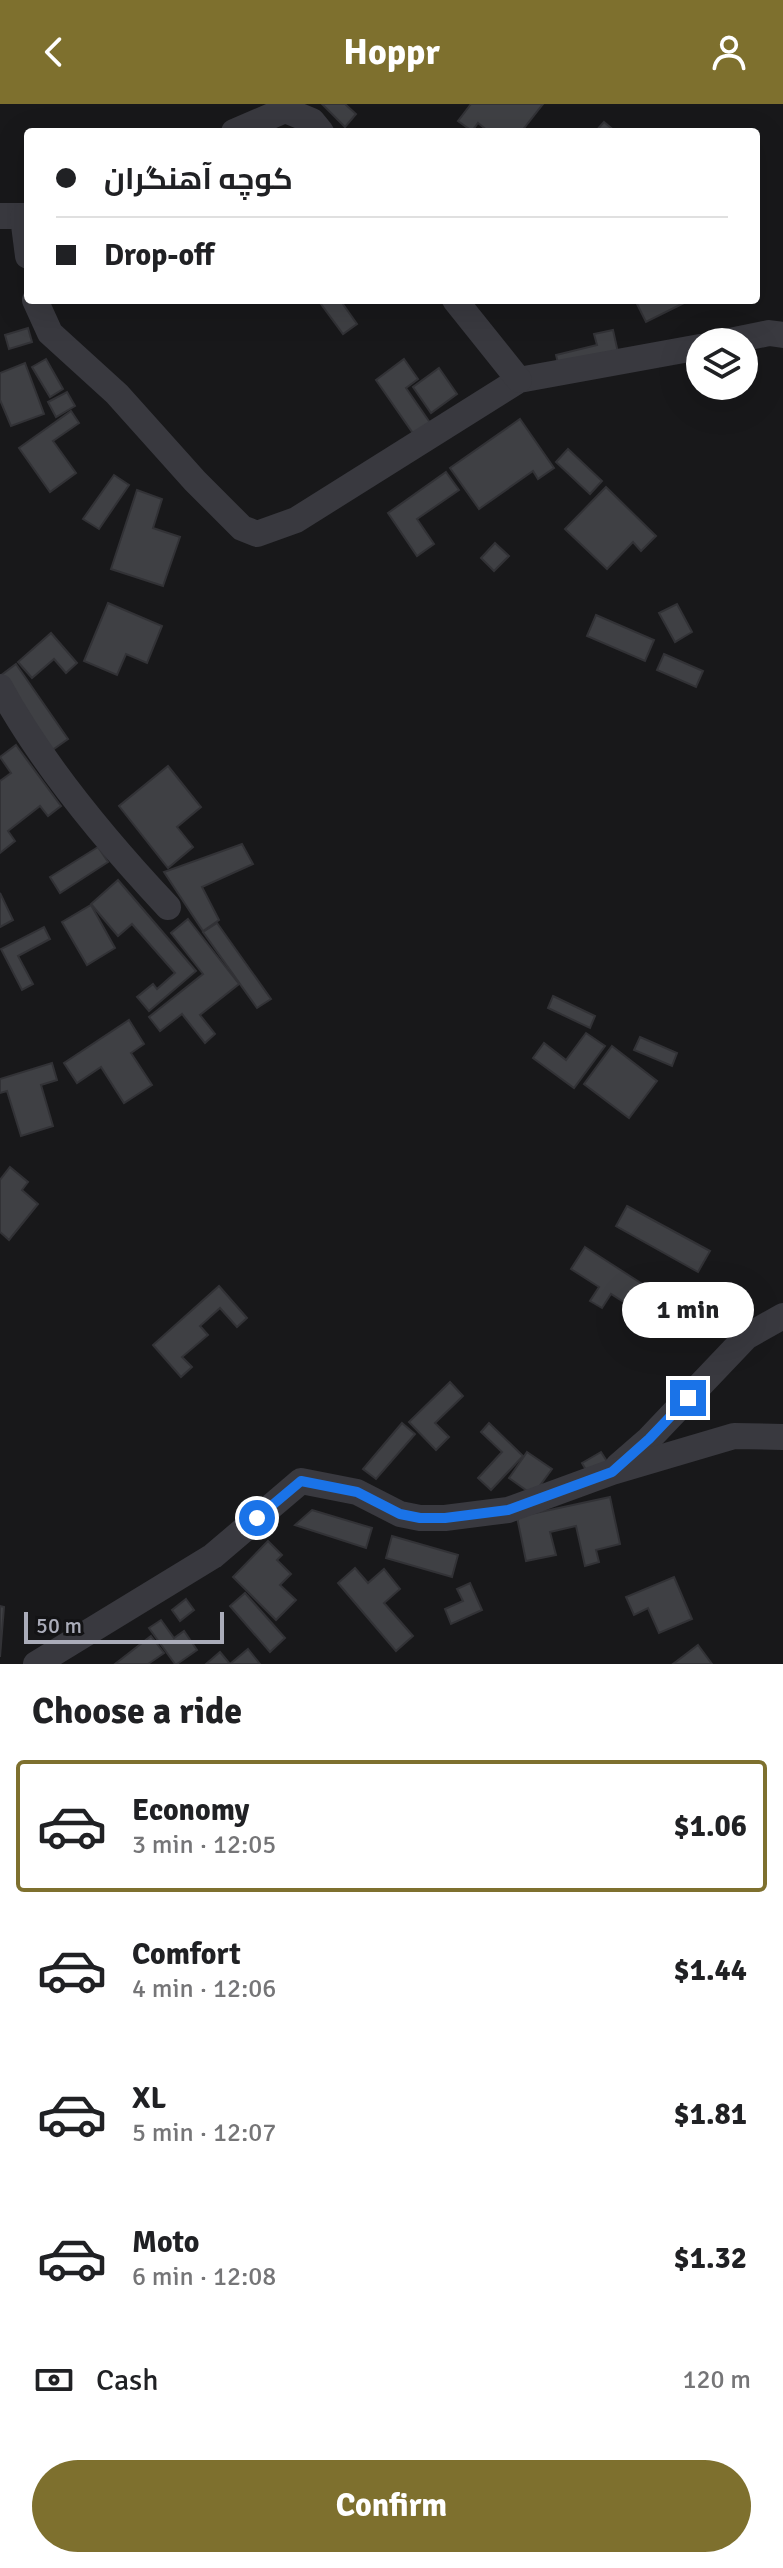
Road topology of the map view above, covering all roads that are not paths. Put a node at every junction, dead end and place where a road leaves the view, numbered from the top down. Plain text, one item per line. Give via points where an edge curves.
1 (243, 128) edge
2 (318, 128) edge
3 (17, 216) edge
4 (24, 241) edge
5 (37, 304) edge
6 (458, 304) edge
7 (758, 335) edge
8 (783, 335) edge
9 (686, 350) edge
10 (519, 380) junction
11 (0, 687) edge
12 (168, 907) dead end
13 (783, 1316) edge
14 (783, 1437) edge
15 (612, 1472) junction
16 (36, 1664) edge

1 - 2 street via 285,110
3 - 4 street
5 - 10 street via 50,333 117,394 242,528 257,534 296,520
6 - 10 street
7 - 8 street
9 - 10 street
11 - 12 street via 19,721 117,853
13 - 15 street via 746,1337
14 - 15 street via 734,1436
15 - 16 street via 508,1510 445,1518 400,1514 357,1492 301,1481 213,1556

